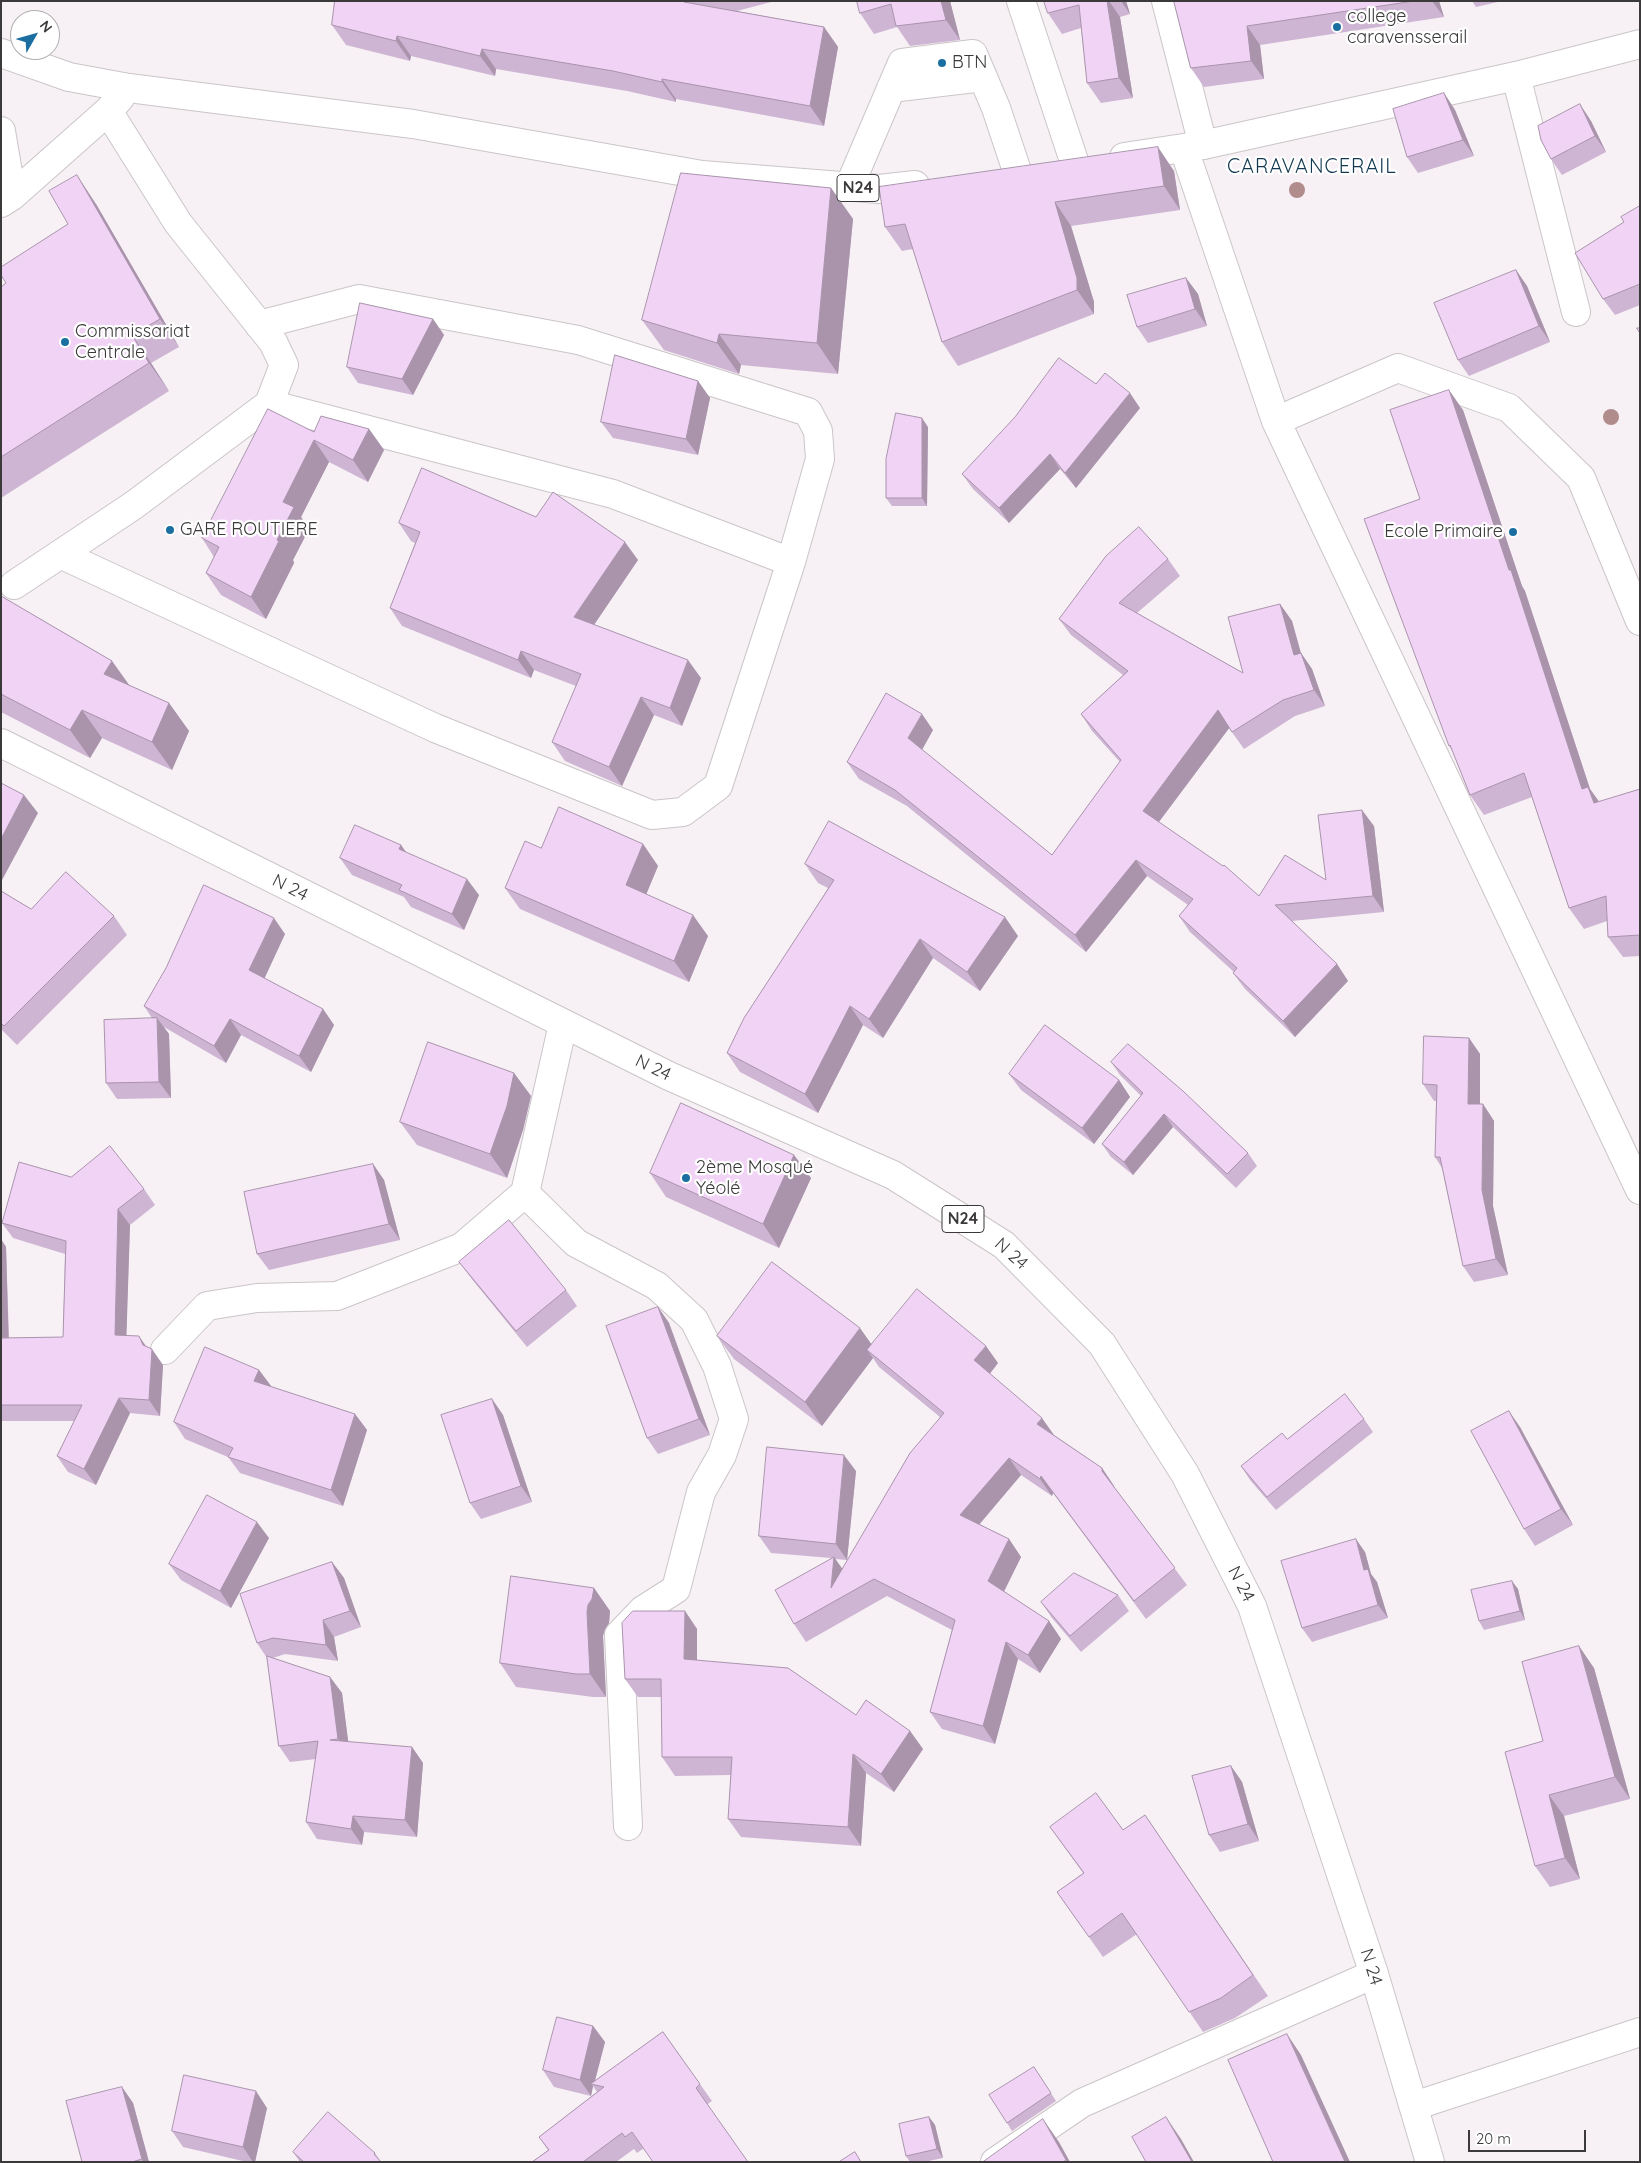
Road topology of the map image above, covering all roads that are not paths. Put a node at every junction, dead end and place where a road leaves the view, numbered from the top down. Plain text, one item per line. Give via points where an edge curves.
1 (1020, 1) edge
2 (1166, 1) edge
3 (1640, 44) edge
4 (1, 53) edge
5 (1516, 76) junction
6 (129, 88) junction
7 (108, 111) junction
8 (1, 131) edge
9 (1194, 147) junction
10 (1075, 164) junction
11 (1017, 172) junction
12 (987, 175) edge
13 (938, 182) edge
14 (849, 187) junction
15 (7, 200) edge
16 (1576, 312) dead end
17 (259, 325) junction
18 (269, 404) junction
19 (1276, 421) junction
20 (60, 554) junction
21 (791, 562) junction
22 (14, 585) dead end
23 (1640, 621) edge
24 (1, 743) edge
25 (563, 1024) junction
26 (1640, 1190) edge
27 (525, 1193) junction
28 (166, 1350) dead end
29 (628, 1826) dead end
30 (1374, 1974) junction
31 (1640, 2032) edge
32 (1414, 2106) junction
33 (995, 2162) edge
34 (1430, 2162) edge

1 - 10 street
2 - 9 street
3 - 5 street
4 - 6 street, N24 via 69,77
5 - 9 street
5 - 16 street
6 - 7 street
6 - 14 street, N24 via 413,124 702,175
7 - 15 street
7 - 17 street via 178,223
8 - 15 street
9 - 10 street
9 - 19 street
10 - 11 street
11 - 12 street
11 - 14 street via 983,77 891,88
13 - 14 street, N24 via 880,189
17 - 18 street via 273,342 284,365
17 - 21 street via 359,299 578,340 808,412 818,431 820,459
18 - 20 street via 134,505
18 - 21 street via 613,494
19 - 23 street via 1398,368 1509,408 1582,478
19 - 26 street
20 - 21 street via 435,728 652,816 683,812 718,786
20 - 22 street
24 - 25 street, N 24 / N24
25 - 27 street
25 - 30 street, N 24 / N24 via 668,1076 893,1175 1004,1245 1102,1344 1185,1474 1252,1606
27 - 28 street via 462,1247 337,1296 257,1298 207,1306
27 - 29 street via 576,1243 658,1286 694,1320 717,1366 734,1419 722,1455 701,1492 676,1589 643,1610 620,1636
30 - 32 street, N 24 / N24
30 - 33 street via 1082,2103
31 - 32 street
32 - 34 street, N 24 / N24

